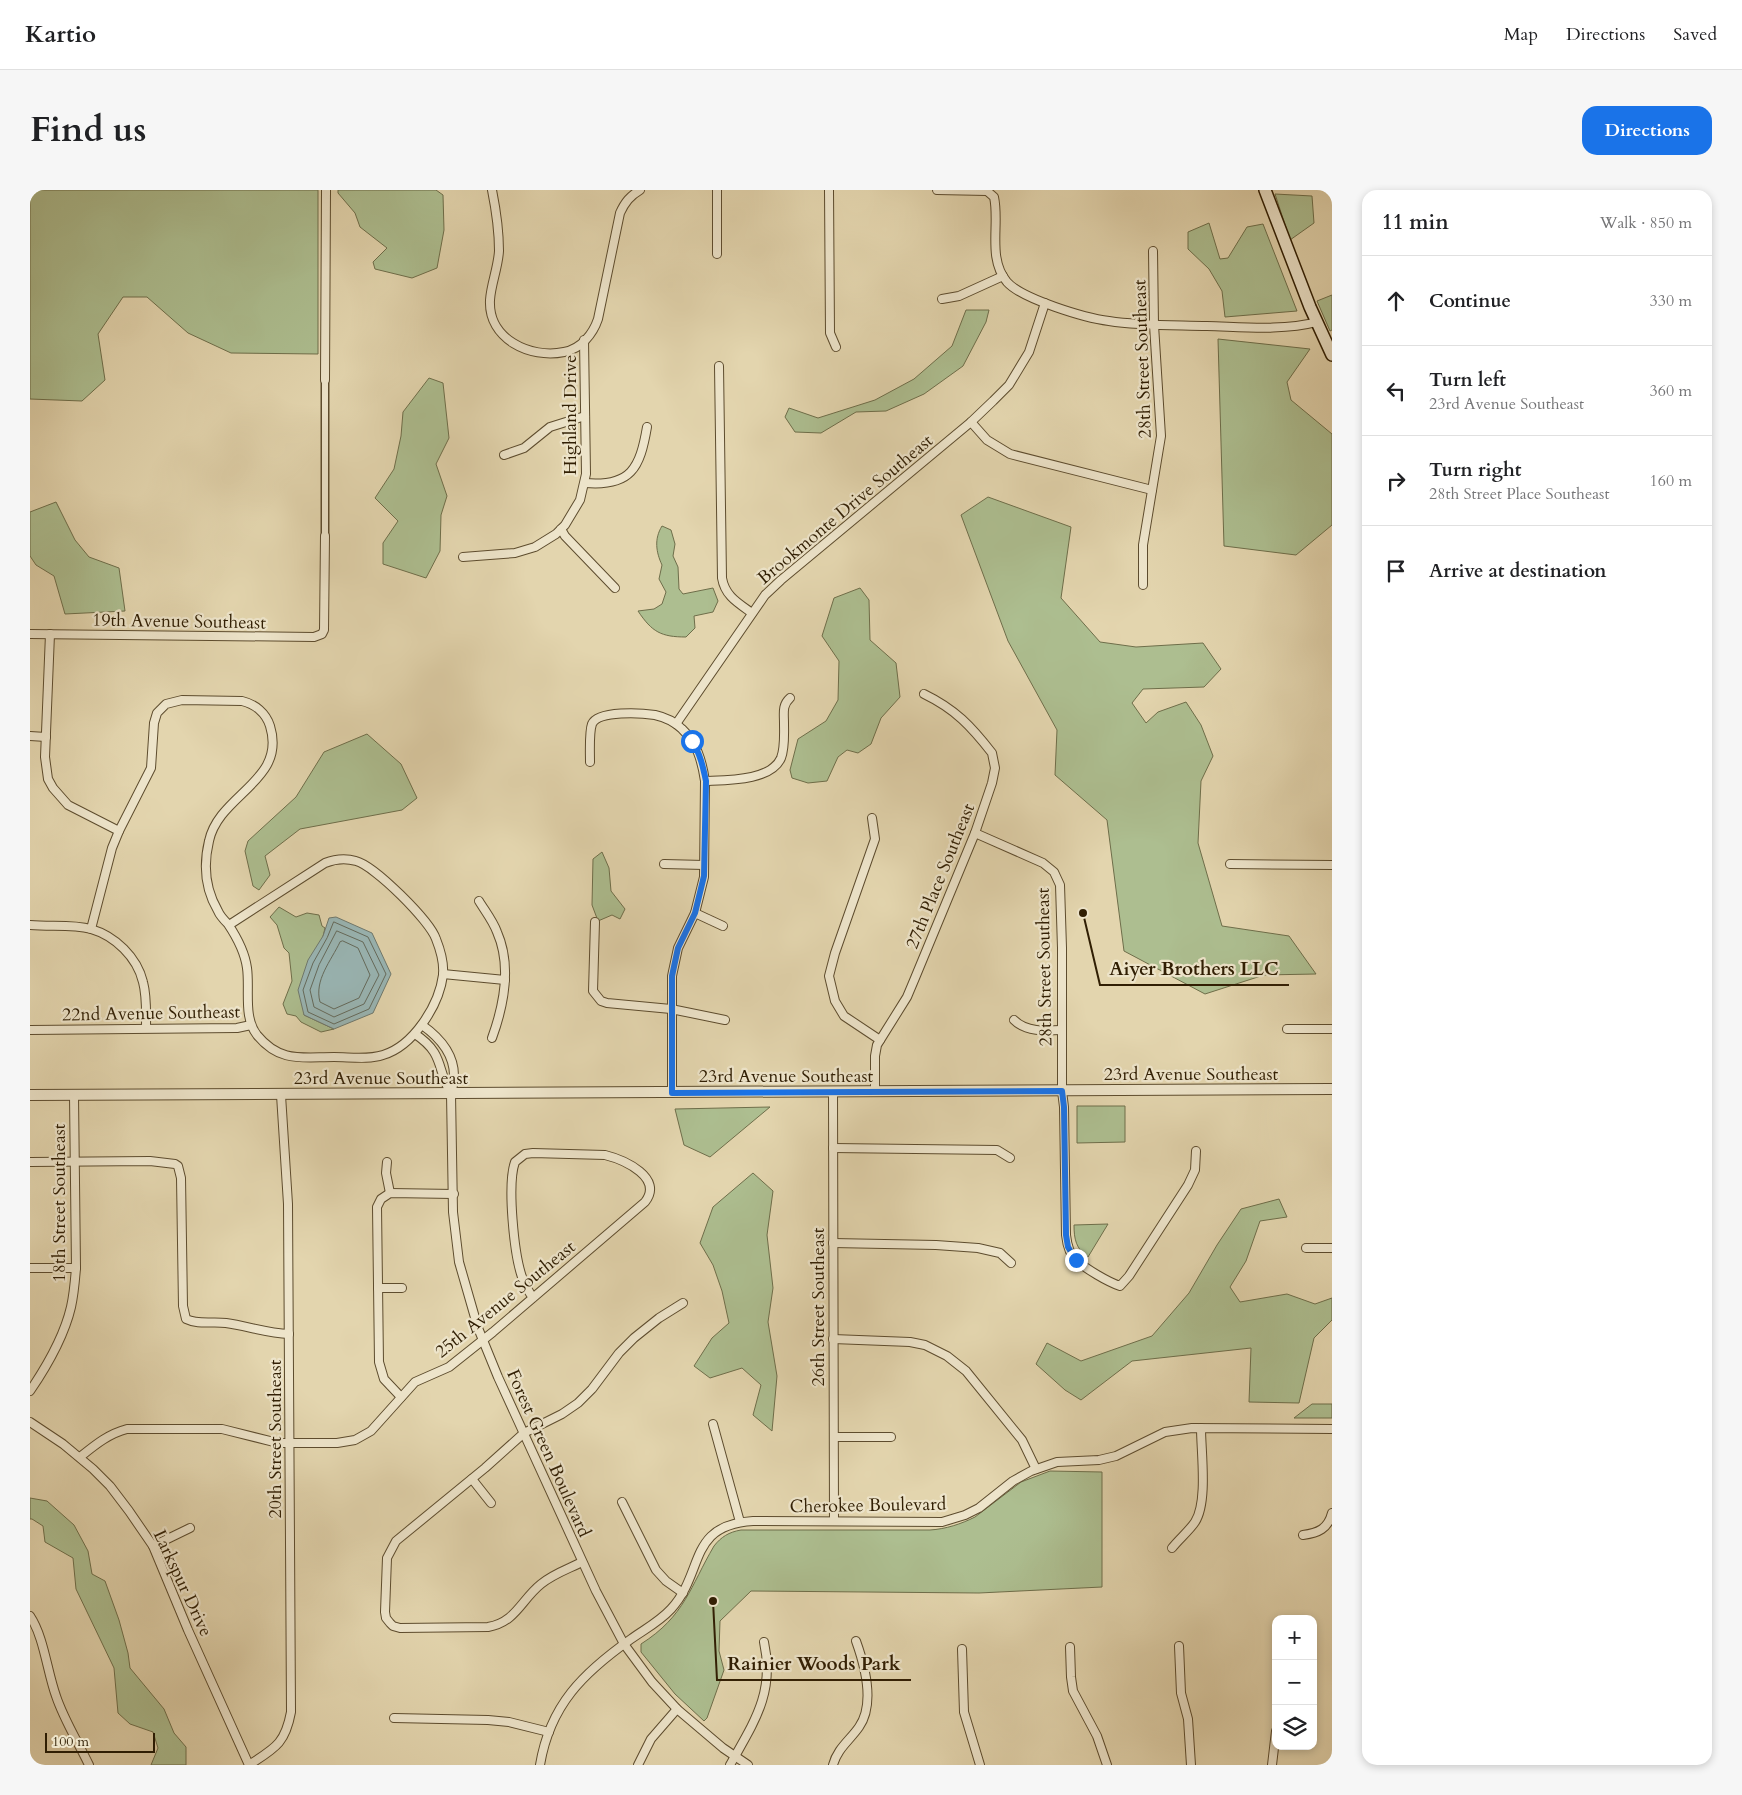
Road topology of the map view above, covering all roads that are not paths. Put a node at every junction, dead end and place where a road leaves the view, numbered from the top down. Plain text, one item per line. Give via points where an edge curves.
1 (326, 190) edge
2 (492, 190) edge
3 (640, 190) edge
4 (717, 190) edge
5 (829, 190) edge
6 (937, 190) edge
7 (1265, 190) edge
8 (1153, 251) dead end
9 (717, 254) dead end
10 (1004, 276) junction
11 (942, 299) dead end
12 (1045, 303) junction
13 (1317, 322) junction
14 (1154, 325) junction
15 (584, 340) junction
16 (836, 347) dead end
17 (1332, 355) edge
18 (719, 366) dead end
19 (325, 380) joint
20 (585, 416) junction
21 (972, 422) junction
22 (647, 427) dead end
23 (504, 455) dead end
24 (585, 483) junction
25 (1152, 490) junction
26 (561, 529) junction
27 (325, 536) joint
28 (463, 556) dead end
29 (1143, 585) dead end
30 (615, 588) dead end
31 (752, 614) junction
32 (30, 634) edge
33 (50, 634) junction
34 (924, 694) dead end
35 (790, 698) dead end
36 (676, 724) junction
37 (30, 736) edge
38 (46, 737) junction
39 (590, 762) dead end
40 (706, 781) junction
41 (872, 818) dead end
42 (119, 831) junction
43 (975, 833) junction
44 (664, 864) dead end
45 (1230, 864) dead end
46 (704, 865) junction
47 (1332, 865) edge
48 (479, 901) dead end
49 (695, 913) junction
50 (595, 922) dead end
51 (30, 925) edge
52 (229, 926) junction
53 (723, 926) dead end
54 (91, 929) junction
55 (443, 974) junction
56 (505, 980) junction
57 (671, 1009) junction
58 (725, 1020) dead end
59 (1014, 1020) dead end
60 (251, 1025) junction
61 (422, 1025) junction
62 (146, 1028) junction
63 (1288, 1029) dead end
64 (1332, 1029) edge
65 (30, 1030) edge
66 (1061, 1030) junction
67 (415, 1034) junction
68 (492, 1038) dead end
69 (880, 1040) junction
70 (1332, 1089) edge
71 (1062, 1091) junction
72 (833, 1092) junction
73 (875, 1092) junction
74 (672, 1093) junction
75 (281, 1094) junction
76 (451, 1094) junction
77 (30, 1095) edge
78 (74, 1096) junction
79 (833, 1148) junction
80 (1196, 1151) dead end
81 (1010, 1158) dead end
82 (30, 1162) edge
83 (74, 1162) junction
84 (387, 1162) dead end
85 (390, 1193) junction
86 (454, 1194) junction
87 (833, 1243) junction
88 (1306, 1248) dead end
89 (1332, 1248) edge
90 (1011, 1263) dead end
91 (30, 1268) edge
92 (76, 1268) junction
93 (378, 1288) junction
94 (402, 1288) dead end
95 (533, 1298) junction
96 (683, 1303) dead end
97 (289, 1334) junction
98 (482, 1339) junction
99 (834, 1339) junction
100 (30, 1391) edge
101 (400, 1396) junction
102 (30, 1422) edge
103 (713, 1424) dead end
104 (1201, 1428) junction
105 (1332, 1429) edge
106 (524, 1433) junction
107 (834, 1437) junction
108 (892, 1437) dead end
109 (290, 1443) junction
110 (80, 1457) junction
111 (1036, 1469) junction
112 (472, 1479) junction
113 (622, 1502) dead end
114 (491, 1503) dead end
115 (1332, 1513) edge
116 (834, 1521) junction
117 (740, 1522) junction
118 (190, 1528) dead end
119 (1303, 1535) dead end
120 (153, 1546) junction
121 (1172, 1548) dead end
122 (582, 1562) junction
123 (683, 1593) junction
124 (30, 1616) edge
125 (856, 1641) dead end
126 (764, 1642) dead end
127 (624, 1644) junction
128 (1179, 1646) dead end
129 (1070, 1647) dead end
130 (962, 1648) dead end
131 (677, 1709) junction
132 (394, 1718) dead end
133 (549, 1732) junction
134 (1274, 1750) edge
135 (735, 1757) junction
136 (89, 1765) edge
137 (249, 1765) edge
138 (540, 1765) edge
139 (638, 1765) edge
140 (730, 1765) edge
141 (748, 1765) edge
142 (833, 1765) edge
143 (980, 1765) edge
144 (1107, 1765) edge
145 (1191, 1765) edge
146 (1272, 1765) edge

1 - 19 street
2 - 15 street via 499,254 490,306 497,327 516,345 541,352 568,351
3 - 15 street via 630,196 620,213 598,319
4 - 9 street
5 - 16 street via 830,333
6 - 10 street via 991,194 995,201 996,256
7 - 13 main road
8 - 14 street, 28th Street Southeast
10 - 11 street via 959,296
10 - 12 street via 1022,294
12 - 14 street via 1099,320
12 - 21 street, Brookmonte Drive Southeast via 1029,352 1017,373
13 - 14 street via 1288,327
13 - 17 main road
14 - 25 street, 28th Street Southeast via 1161,436
15 - 20 street, Highland Drive
18 - 31 street via 722,578 733,600
19 - 27 street
20 - 23 street via 557,423 524,448
20 - 24 street, Highland Drive
21 - 25 street via 987,440 1010,454
21 - 31 street, Brookmonte Drive Southeast via 781,580
22 - 24 street via 640,458 627,476 612,483
24 - 26 street, Highland Drive via 580,500
25 - 29 street, 28th Street Southeast via 1142,545
26 - 28 street, Highland Drive via 542,544 525,550
26 - 30 street
27 - 33 street, 19th Avenue Southeast via 324,630 314,638
31 - 36 street, Brookmonte Drive Southeast
32 - 33 street, 19th Avenue Southeast
33 - 38 street
34 - 43 street, 27th Place Southeast via 954,710 994,757 995,774
35 - 40 street via 784,706 782,755 774,766 750,778
36 - 39 street via 654,715 605,714 596,718 592,725
36 - 40 street via 696,748
37 - 38 street
38 - 42 street via 45,765 52,788 68,804
40 - 46 street
41 - 69 street via 875,838 835,952 830,976 835,1000 844,1016
42 - 52 street via 151,768 154,723 163,706 182,700 242,701 254,705 268,719 273,749 270,761 258,779 222,814 208,842 209,893
42 - 54 street via 108,859
43 - 66 street, 28th Street Southeast via 1043,862 1057,878 1061,900
43 - 69 street, 27th Place Southeast via 907,997
44 - 46 street
45 - 47 street
46 - 49 street
48 - 56 street via 499,936
49 - 53 street
49 - 57 street via 675,956
50 - 57 street via 592,981 597,998 607,1003
51 - 54 street
52 - 55 street via 320,865 332,860 356,861 379,874 423,919 436,937
52 - 60 street via 247,969
54 - 62 street via 124,948 136,966 144,985
55 - 56 street
55 - 61 street, 22nd Avenue Southeast
56 - 68 street via 499,1020
57 - 58 street
57 - 74 street
59 - 66 street via 1030,1029
60 - 62 street, 22nd Avenue Southeast via 237,1028
60 - 67 street, 22nd Avenue Southeast via 270,1048 291,1057 381,1056 399,1048
61 - 67 street, 22nd Avenue Southeast
61 - 76 street, Forest Green Boulevard via 449,1054 454,1078
62 - 65 street, 22nd Avenue Southeast
63 - 64 street
66 - 71 street, 28th Street Southeast
67 - 76 street via 436,1052 444,1082
69 - 73 street, 27th Place Southeast via 875,1056
70 - 71 street, 23rd Avenue Southeast
71 - 73 street, 23rd Avenue Southeast
71 - 80 street, 28th Street Southeast via 1068,1247 1076,1260 1108,1281 1120,1286 1130,1276 1188,1185 1195,1170
72 - 73 street, 23rd Avenue Southeast
72 - 74 street, 23rd Avenue Southeast
72 - 79 street, 26th Street Southeast
74 - 76 street, 23rd Avenue Southeast
75 - 76 street, 23rd Avenue Southeast
75 - 78 street, 23rd Avenue Southeast
75 - 97 street, 20th Street Southeast via 288,1204
76 - 86 street, Forest Green Boulevard
77 - 78 street, 23rd Avenue Southeast
78 - 83 street, 18th Street Southeast
79 - 81 street via 997,1150
79 - 87 street, 26th Street Southeast
82 - 83 street
83 - 92 street, 18th Street Southeast
83 - 97 street via 167,1162 178,1166 182,1178 183,1312 186,1319
84 - 85 street
85 - 86 street
85 - 93 street via 381,1199 377,1207
86 - 98 street, Forest Green Boulevard via 459,1262
87 - 90 street via 978,1248 1000,1253
87 - 99 street, 26th Street Southeast
88 - 89 street
91 - 92 street
92 - 100 street, 18th Street Southeast via 68,1319
93 - 94 street
93 - 101 street via 379,1367 384,1379
95 - 95 street, 25th Avenue Southeast via 521,1275 513,1230 514,1162 519,1157 534,1153 605,1154 642,1173 650,1187 650,1194 644,1202
95 - 98 street, 25th Avenue Southeast
96 - 106 street via 634,1338 578,1403
97 - 109 street, 20th Street Southeast
98 - 101 street, 25th Avenue Southeast via 449,1367 415,1382
98 - 106 street, Forest Green Boulevard
99 - 107 street, 26th Street Southeast
99 - 111 street via 910,1342 926,1345 947,1356 966,1371 1022,1440
101 - 109 street, 25th Avenue Southeast via 371,1431 355,1440
102 - 110 street, Larkspur Drive
103 - 117 street
104 - 105 street, Cherokee Boulevard
104 - 111 street, Cherokee Boulevard via 1165,1432 1116,1456 1057,1462
104 - 121 street via 1201,1510
106 - 112 street
106 - 122 street, Forest Green Boulevard
107 - 108 street
107 - 116 street, 26th Street Southeast
109 - 110 street, 25th Avenue Southeast via 270,1442 222,1429 127,1429 101,1440
109 - 137 street, 20th Street Southeast via 291,1712 289,1726 281,1741
110 - 120 street, Larkspur Drive via 110,1486
111 - 116 street, Cherokee Boulevard via 1013,1481 979,1508 950,1520 926,1523
112 - 114 street
112 - 122 street via 394,1544 387,1558 385,1595 386,1618 390,1623 400,1628 496,1625 510,1618 539,1585
113 - 123 street via 656,1570
115 - 119 street via 1327,1527
116 - 117 street, Cherokee Boulevard
117 - 123 street, Cherokee Boulevard via 719,1530 705,1543
118 - 120 street
120 - 137 street, Larkspur Drive
122 - 127 street, Forest Green Boulevard
123 - 127 street, Cherokee Boulevard via 658,1622
124 - 136 street via 37,1629 57,1699
125 - 142 street via 863,1660 865,1716 840,1749
126 - 135 street via 768,1672 764,1697
127 - 131 street, Forest Green Boulevard
127 - 133 street, Cherokee Boulevard via 579,1682 560,1706
128 - 145 street via 1181,1692 1188,1720
129 - 144 street via 1074,1691 1097,1736
130 - 143 street via 964,1712
131 - 135 street, Forest Green Boulevard
131 - 139 street via 651,1739
132 - 133 street via 498,1721
133 - 138 street, Cherokee Boulevard
134 - 146 street
135 - 140 street
135 - 141 street, Forest Green Boulevard

